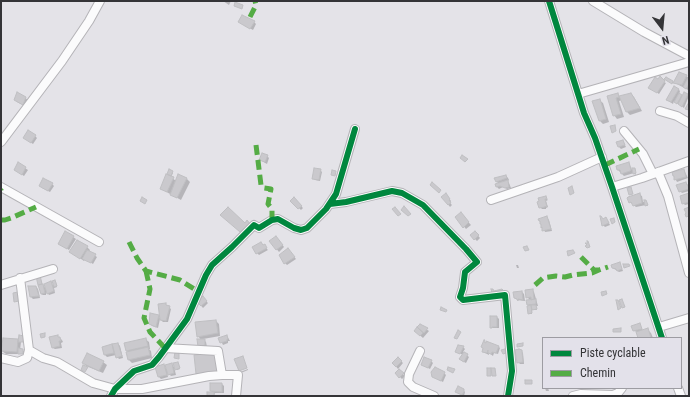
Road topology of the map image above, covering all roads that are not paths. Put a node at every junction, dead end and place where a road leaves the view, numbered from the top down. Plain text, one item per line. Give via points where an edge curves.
1 (100, 1) edge
2 (549, 1) edge
3 (593, 1) edge
4 (689, 56) edge
5 (689, 62) edge
6 (578, 94) junction
7 (660, 111) dead end
8 (689, 123) edge
9 (355, 128) dead end
10 (624, 131) dead end
11 (1, 142) edge
12 (602, 157) junction
13 (689, 161) edge
14 (656, 173) junction
15 (1, 187) edge
16 (612, 187) junction
17 (491, 200) dead end
18 (330, 204) junction
19 (99, 242) dead end
20 (53, 268) dead end
21 (689, 273) edge
22 (20, 278) junction
23 (1, 285) edge
24 (689, 318) edge
25 (659, 327) junction
26 (662, 337) edge
27 (165, 348) junction
28 (29, 350) junction
29 (420, 351) dead end
30 (1, 358) edge
31 (222, 375) junction
32 (621, 389) edge
33 (114, 393) edge
34 (236, 396) edge
35 (434, 396) edge
36 (508, 396) edge
37 (573, 396) edge

1 - 11 street via 62,61
2 - 6 street
3 - 4 street
5 - 6 street
6 - 12 street
7 - 8 street
9 - 18 street via 336,194
10 - 14 street
12 - 16 street
12 - 17 street via 558,177
13 - 14 street
14 - 16 street
14 - 21 street via 668,196
15 - 19 street
16 - 25 street
18 - 27 street via 307,228 301,230 278,220 272,220 259,228 254,225 212,265 187,319
18 - 36 street via 392,191 402,193 423,205 466,249 477,262 465,272 460,297 463,300 504,295 512,371
20 - 22 street
22 - 23 street
22 - 28 street
24 - 25 street
25 - 26 street
27 - 31 street via 218,351
27 - 33 street via 152,365 134,371
28 - 30 street via 27,358 18,362
28 - 33 street
29 - 35 street via 408,382 413,387
31 - 33 street
31 - 34 street via 238,375
32 - 37 street via 613,395

